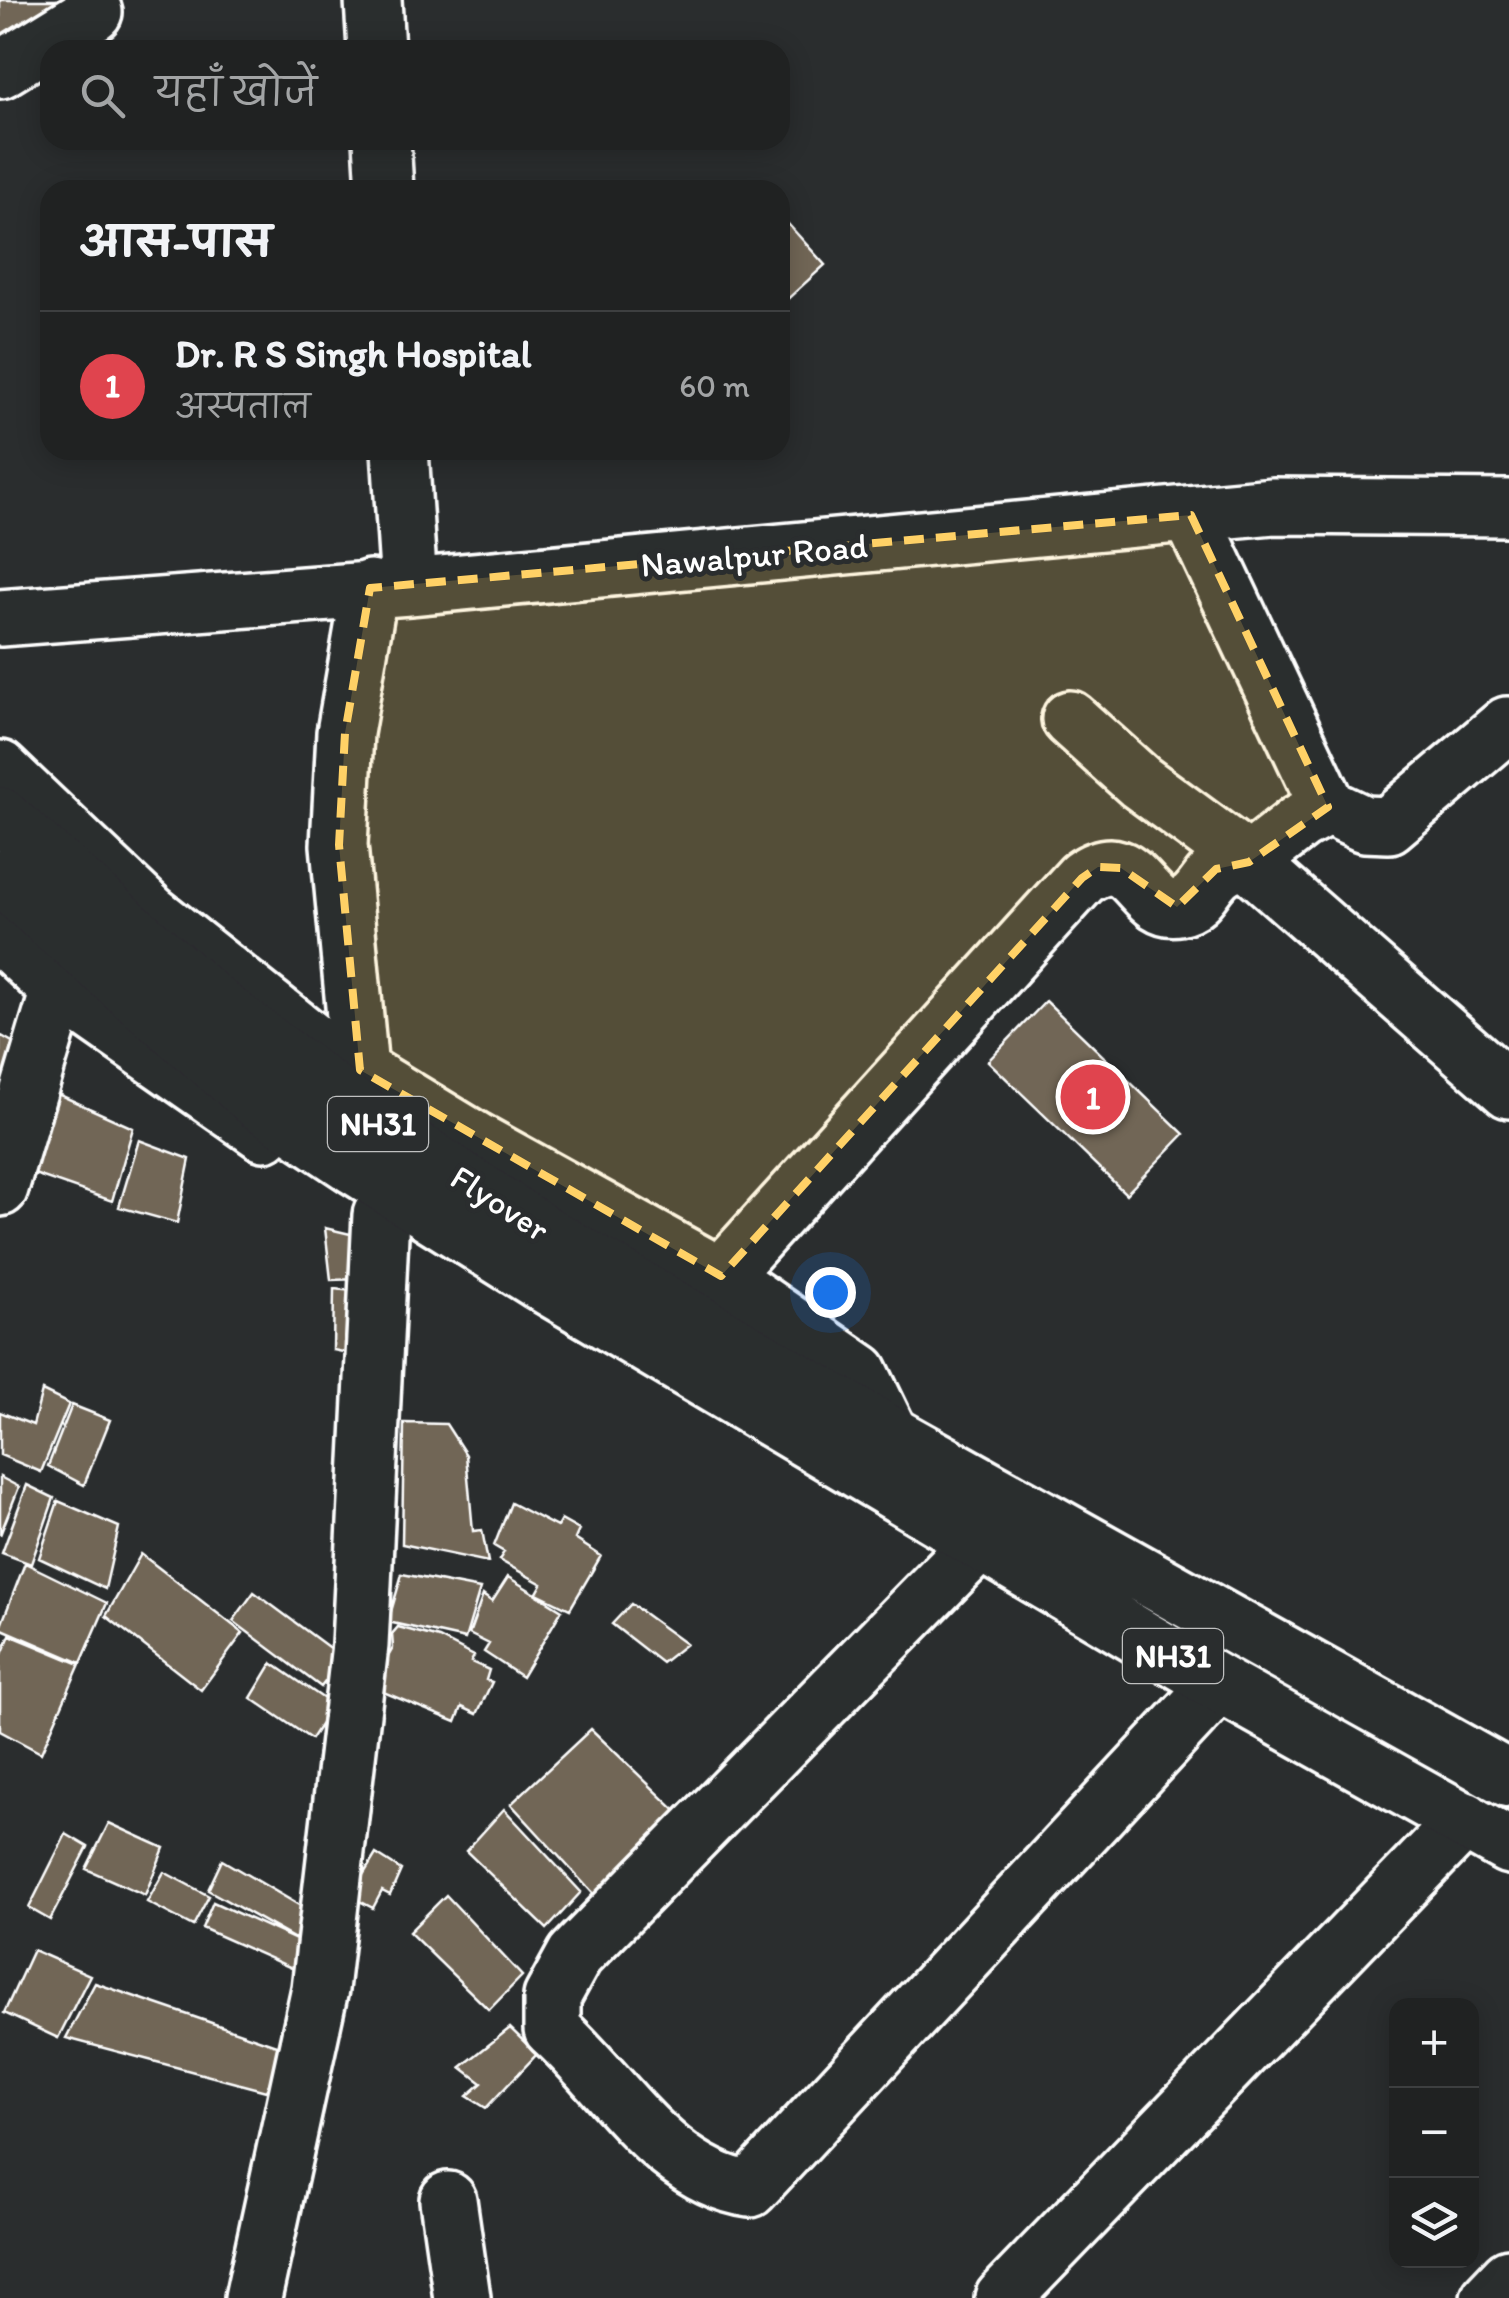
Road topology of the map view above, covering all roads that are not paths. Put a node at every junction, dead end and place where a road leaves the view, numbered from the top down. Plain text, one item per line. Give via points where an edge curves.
1 (373, 0) edge
2 (94, 12) dead end
3 (49, 40) edge
4 (375, 40) edge
5 (40, 45) edge
6 (0, 70) edge
7 (382, 150) edge
8 (384, 180) edge
9 (399, 460) edge
10 (1509, 508) edge
11 (1191, 514) junction
12 (389, 588) junction
13 (0, 618) edge
14 (1070, 719) dead end
15 (1507, 725) edge
16 (0, 769) edge
17 (1328, 807) junction
18 (0, 815) edge
19 (1249, 862) junction
20 (0, 878) edge
21 (0, 935) edge
22 (60, 990) junction
23 (360, 1070) junction
24 (1509, 1090) edge
25 (0, 1188) edge
26 (382, 1215) junction
27 (722, 1276) junction
28 (866, 1446) junction
29 (980, 1542) junction
30 (1219, 1684) junction
31 (1509, 1778) edge
32 (1487, 1833) edge
33 (448, 2200) dead end
34 (1509, 2278) edge
35 (252, 2298) edge
36 (462, 2298) edge
37 (1003, 2298) edge
38 (1489, 2298) edge

1 - 4 main road
2 - 3 main road
5 - 6 main road
7 - 8 main road
9 - 12 main road
10 - 11 main road, Nawalpur Road via 1273,506
11 - 12 main road, Nawalpur Road
11 - 17 main road
12 - 13 main road, Nawalpur Road
12 - 23 main road via 345,733 339,845
14 - 19 main road via 1140,782
15 - 17 main road via 1390,825 1364,824
16 - 23 main road via 150,912 315,1043
17 - 19 main road
18 - 28 main road, Flyover / NH31 via 215,1003 356,1110
19 - 24 main road
19 - 27 main road via 1216,869 1193,899 1176,907 1162,904 1122,868 1098,866 1082,878
20 - 28 main road, Flyover / NH31 via 258,1102 538,1280
21 - 22 main road
22 - 25 main road
22 - 26 main road
23 - 27 main road
26 - 28 main road via 781,1451
26 - 35 main road via 360,1644 320,1989
27 - 28 main road via 860,1372
28 - 29 main road, NH31
28 - 31 main road, NH31
29 - 30 main road, NH31
29 - 30 main road via 575,1955 552,1997 552,2029 590,2062 650,2134 707,2178 750,2189
30 - 32 main road, NH31
32 - 37 main road
33 - 36 main road
34 - 38 main road

